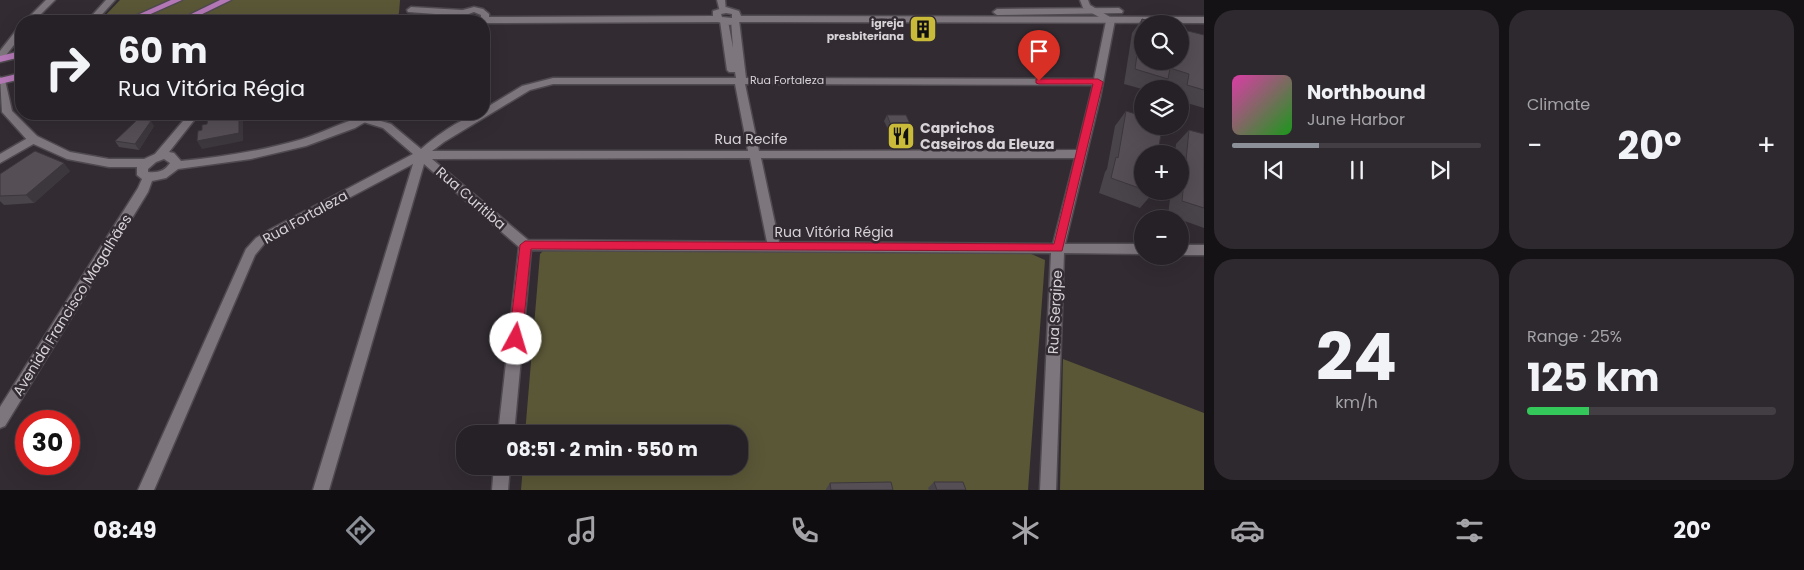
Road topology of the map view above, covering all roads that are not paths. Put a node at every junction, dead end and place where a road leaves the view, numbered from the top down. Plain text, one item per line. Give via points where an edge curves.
1 (51, 0) edge
2 (111, 0) edge
3 (178, 0) edge
4 (227, 0) edge
5 (411, 0) edge
6 (721, 0) edge
7 (1084, 0) edge
8 (1073, 11) junction
9 (1094, 11) junction
10 (1204, 12) edge
11 (480, 13) edge
12 (35, 15) edge
13 (96, 15) edge
14 (142, 15) edge
15 (194, 15) edge
16 (408, 15) edge
17 (736, 17) junction
18 (1111, 20) junction
19 (1204, 20) edge
20 (724, 21) junction
21 (15, 38) edge
22 (15, 55) edge
23 (0, 58) edge
24 (15, 77) edge
25 (0, 81) edge
26 (1098, 82) junction
27 (738, 83) junction
28 (490, 110) edge
29 (189, 120) edge
30 (360, 120) edge
31 (376, 120) edge
32 (384, 120) edge
33 (473, 120) edge
34 (387, 126) junction
35 (33, 140) junction
36 (754, 154) junction
37 (1081, 154) junction
38 (421, 155) junction
39 (0, 159) edge
40 (168, 159) junction
41 (145, 164) junction
42 (149, 181) junction
43 (525, 245) junction
44 (774, 246) junction
45 (1058, 248) junction
46 (1134, 249) edge
47 (1189, 250) edge
48 (1204, 250) edge
49 (0, 421) edge
50 (507, 425) edge
51 (501, 475) edge
52 (146, 490) edge
53 (321, 490) edge
54 (500, 490) edge
55 (1048, 490) edge

1 - 12 street
2 - 13 street
3 - 14 main road
4 - 15 main road
5 - 16 street
6 - 20 street
7 - 8 street
7 - 9 street via 1086,6
8 - 9 street
8 - 17 street
9 - 10 street
9 - 18 street
11 - 20 street
17 - 18 street
17 - 20 street
17 - 20 street
18 - 19 street
18 - 26 street, Rua Sergipe
20 - 27 street
21 - 23 street
22 - 23 main road
24 - 25 main road
25 - 35 street via 7,112
26 - 27 street, Rua Fortaleza
26 - 37 street, Rua Sergipe
27 - 28 street, Rua Fortaleza via 553,81 526,88
27 - 36 street
29 - 40 street via 173,141
30 - 40 street via 327,135 271,151
31 - 34 street, Rua Curitiba
32 - 34 street, Rua Curitiba
33 - 38 street, Rua Fortaleza via 440,139
34 - 38 street, Rua Curitiba
35 - 39 street
35 - 41 street via 67,155 109,163
36 - 37 street, Rua Recife
36 - 38 street, Rua Recife
36 - 44 street
37 - 45 street, Rua Sergipe
38 - 43 street, Rua Curitiba
38 - 52 street, Rua Fortaleza via 274,232 250,252
38 - 53 street
40 - 41 street
40 - 42 street via 168,173
41 - 42 street via 141,172
42 - 49 street, Avenida Francisco Magalhães
43 - 44 street, Rua Vitória Régia
43 - 50 street
44 - 45 street, Rua Vitória Régia
45 - 46 street, Rua Vitória Régia
45 - 55 street, Rua Sergipe
47 - 48 street
51 - 54 street

